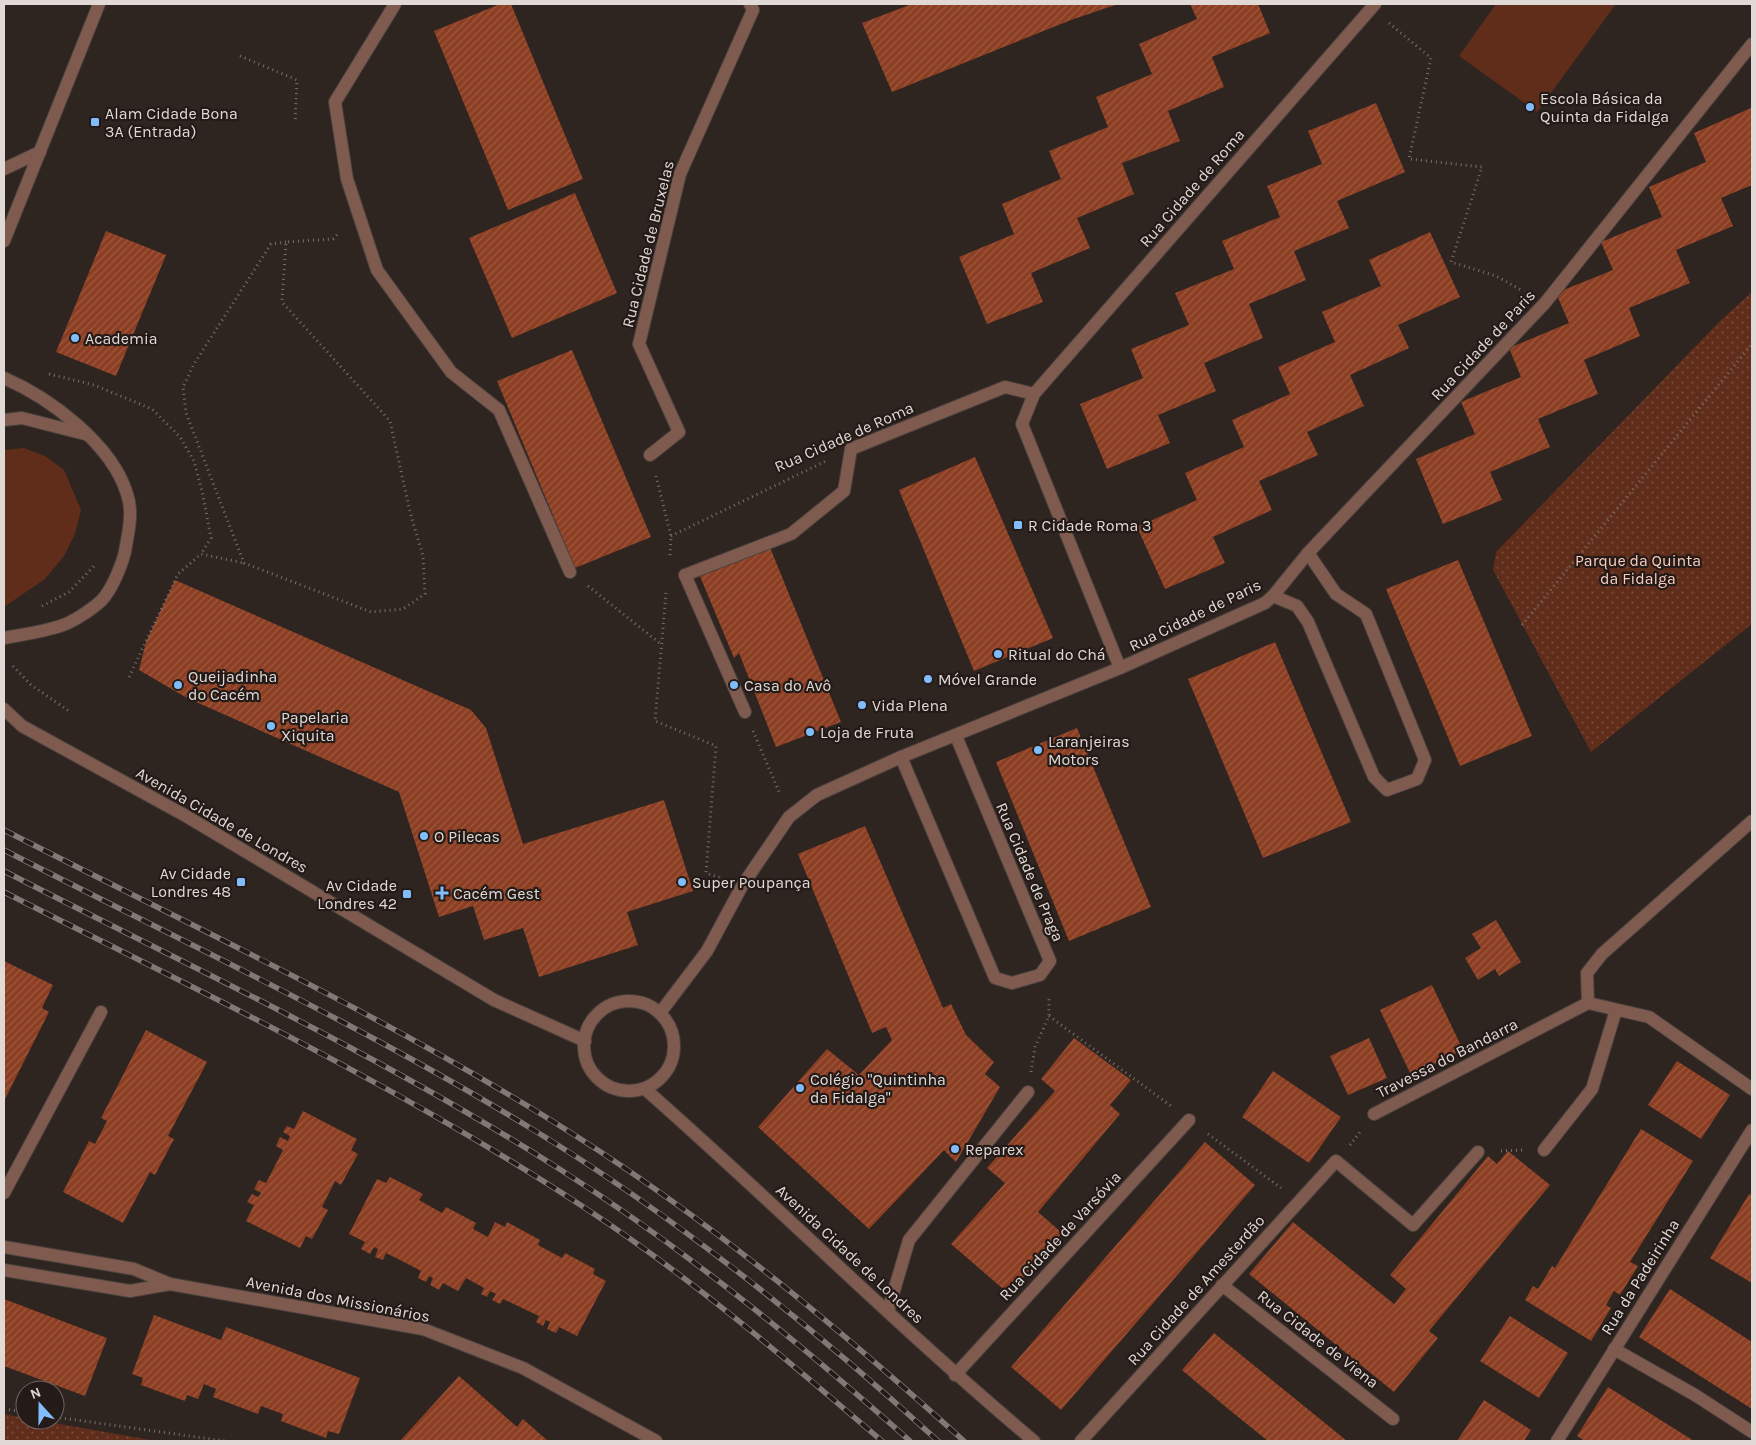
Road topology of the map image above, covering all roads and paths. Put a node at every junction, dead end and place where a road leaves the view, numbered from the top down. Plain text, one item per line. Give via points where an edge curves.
1 (100, 4) edge
2 (395, 4) edge
3 (750, 4) edge
4 (1373, 6) edge
5 (1752, 44) edge
6 (240, 56) dead end
7 (295, 123) dead end
8 (40, 152) junction
9 (4, 169) edge
10 (342, 230) dead end
11 (4, 241) edge
12 (286, 242) junction
13 (1545, 304) junction
14 (1752, 344) edge
15 (46, 373) dead end
16 (4, 378) edge
17 (1034, 394) junction
18 (4, 420) edge
19 (85, 434) junction
20 (851, 449) junction
21 (650, 455) joint
22 (671, 536) junction
23 (1308, 553) junction
24 (201, 554) junction
25 (100, 561) dead end
26 (244, 563) junction
27 (669, 566) dead end
28 (570, 572) joint
29 (667, 586) dead end
30 (1273, 596) junction
31 (33, 608) dead end
32 (1522, 625) dead end
33 (4, 638) edge
34 (662, 646) junction
35 (14, 666) dead end
36 (1120, 668) junction
37 (129, 677) dead end
38 (4, 709) edge
39 (69, 711) dead end
40 (745, 712) joint
41 (956, 736) junction
42 (901, 757) junction
43 (789, 817) junction
44 (1752, 820) edge
45 (706, 873) dead end
46 (1050, 961) junction
47 (1588, 1003) junction
48 (1616, 1010) junction
49 (101, 1012) dead end
50 (660, 1013) junction
51 (585, 1040) junction
52 (1034, 1047) dead end
53 (645, 1089) junction
54 (1752, 1089) edge
55 (1028, 1092) dead end
56 (1374, 1114) joint
57 (1189, 1120) dead end
58 (1752, 1130) edge
59 (1544, 1150) joint
60 (1478, 1152) joint
61 (1336, 1161) junction
62 (4, 1194) edge
63 (4, 1247) edge
64 (4, 1270) edge
65 (170, 1284) junction
66 (1222, 1285) junction
67 (888, 1311) junction
68 (1614, 1349) junction
69 (955, 1375) junction
70 (65, 1418) edge
71 (1393, 1419) dead end
72 (1752, 1432) edge
73 (225, 1441) edge
74 (656, 1441) edge
75 (1034, 1441) edge
76 (1081, 1441) edge
77 (1557, 1441) edge

1 - 8 street
2 - 28 street via 335,102 347,179 377,270 451,372 499,410
3 - 21 street, Rua Cidade de Bruxelas via 753,10 680,174 639,344 678,432
4 - 13 path via 1431,58 1409,159 1482,167 1451,262 1496,276
4 - 17 street, Rua Cidade de Roma
5 - 13 street, Rua Cidade de Paris
6 - 7 path via 297,80
8 - 9 street
8 - 11 street
10 - 12 path via 333,239
12 - 26 path via 271,244 218,325 183,387 186,413
12 - 26 path via 282,302 390,422 423,556 425,594 403,609 371,612
13 - 23 street, Rua Cidade de Paris
14 - 32 path
15 - 24 path via 94,385 152,409 180,437 194,461 211,538
16 - 19 street via 72,418
17 - 20 street, Rua Cidade de Roma via 1005,387
17 - 36 street, Rua Cidade de Roma via 1022,424
18 - 19 street via 22,418
19 - 33 street via 106,452 128,495 130,517 124,560 102,600 69,623
20 - 22 path, Rua Cidade de Roma
20 - 40 street via 844,491 790,534 685,575
21 - 22 path
22 - 27 path
23 - 30 street, Rua Cidade de Paris
23 - 30 street via 1336,594 1366,614 1425,760 1417,779 1387,790 1374,777 1308,622 1296,606
24 - 26 path
24 - 37 path via 178,574
25 - 31 path via 69,592
28 - 34 path
29 - 34 path
30 - 36 street, Rua Cidade de Paris via 1265,603
34 - 45 path via 655,721 716,746
35 - 39 path via 31,685
36 - 41 street, Rua Cidade de Paris
38 - 51 street, Avenida Cidade de Londres via 22,726 186,816 494,1000
40 - 43 path
41 - 42 street, Rua Cidade de Paris
41 - 46 street, Rua Cidade de Praga
42 - 43 street, Rua Cidade de Paris via 818,795
42 - 46 street, Rua Cidade de Praga via 995,978 1012,983 1040,975
43 - 50 street, Rua Cidade de Paris via 742,886 707,951
44 - 47 street via 1602,954 1587,973
46 - 52 path via 1049,1016
47 - 48 street
47 - 56 street, Travessa do Bandarra
48 - 54 street via 1649,1018
48 - 59 street via 1592,1089
49 - 62 street
50 - 51 street via 641,1002 625,1001 610,1006 592,1022
50 - 53 street via 672,1030 674,1052 670,1067
51 - 53 street via 585,1056 602,1082 615,1089
53 - 67 street, Avenida Cidade de Londres
55 - 67 street via 909,1240
56 - 61 path, Travessa do Bandarra
57 - 69 street, Rua Cidade de Varsóvia
58 - 68 street, Rua da Padeirinha
59 - 60 path
60 - 61 street via 1413,1225
61 - 66 street, Rua Cidade de Amesterdão
63 - 65 street, Avenida dos Missionários via 134,1269
64 - 65 street, Avenida dos Missionários via 130,1291
65 - 74 street, Avenida dos Missionários via 423,1329 523,1368
66 - 71 street, Rua Cidade de Viena
66 - 76 street, Rua Cidade de Amesterdão
67 - 69 street, Avenida Cidade de Londres
68 - 72 street
68 - 77 street, Rua da Padeirinha
69 - 75 street, Avenida Cidade de Londres
70 - 73 path

